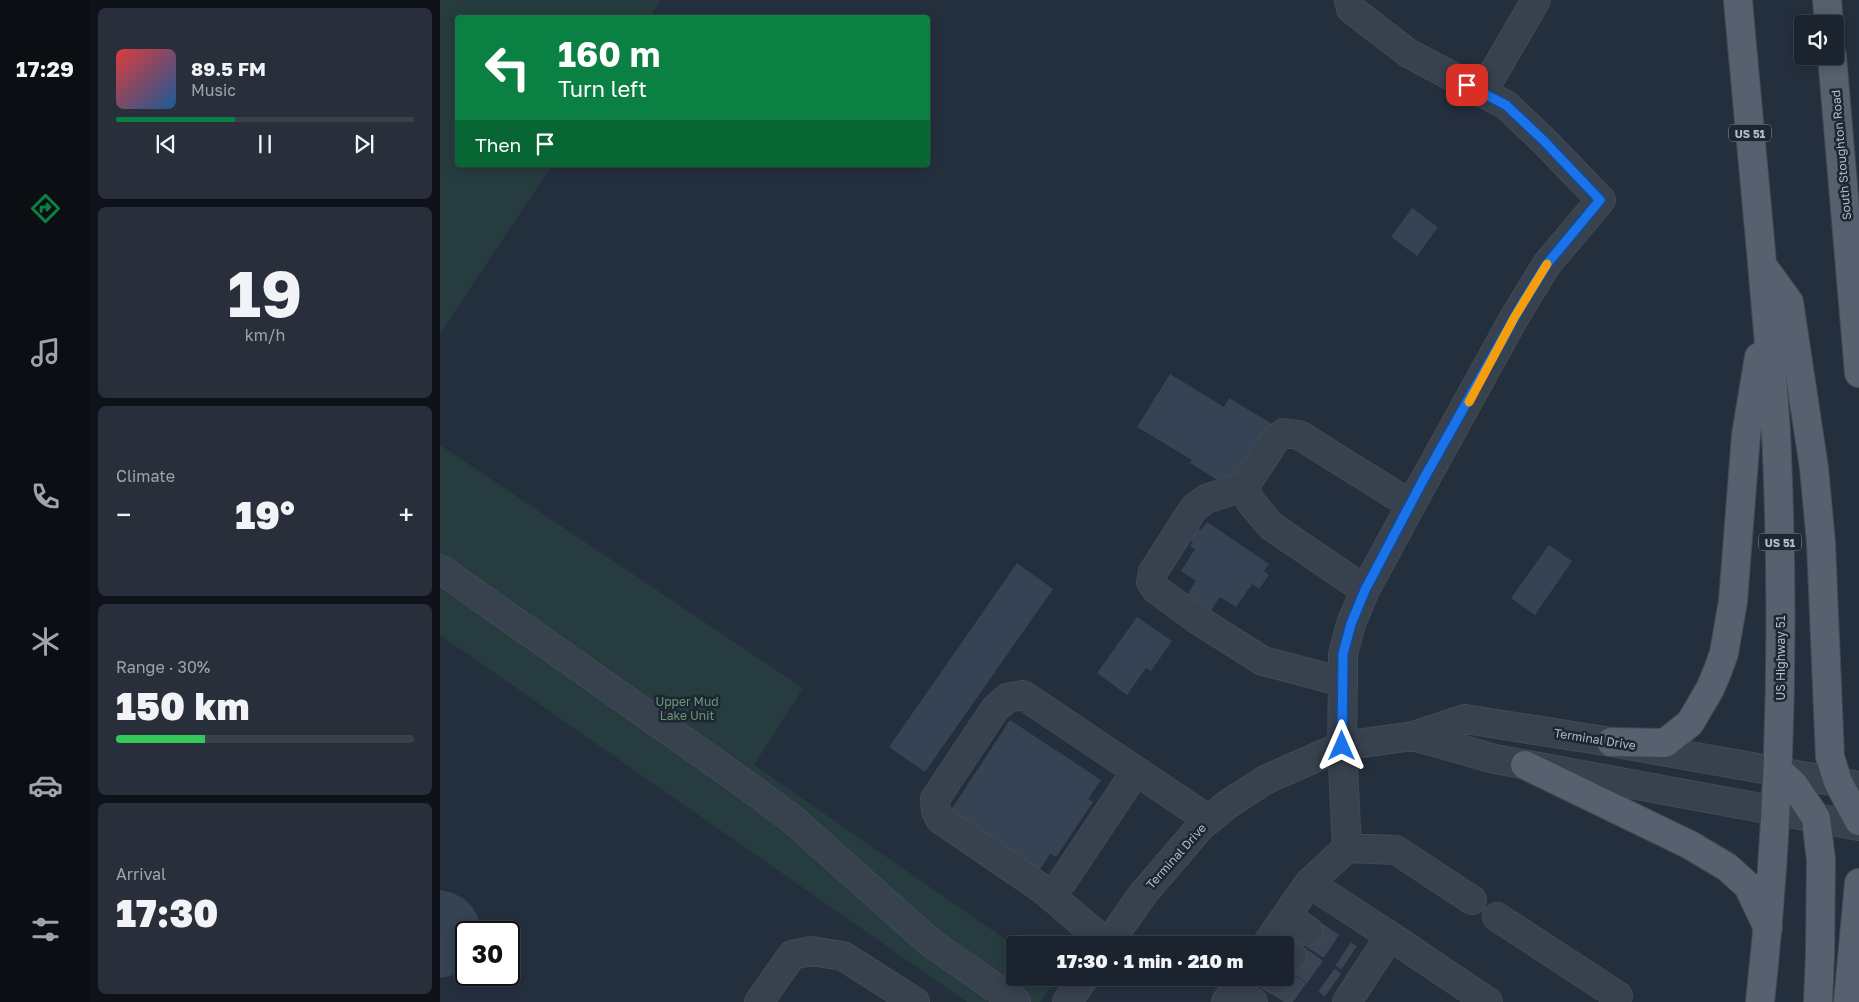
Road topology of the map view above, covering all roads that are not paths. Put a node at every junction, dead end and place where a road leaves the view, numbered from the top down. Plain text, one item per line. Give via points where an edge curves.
1 (1349, 0) edge
2 (1536, 0) edge
3 (1738, 0) edge
4 (1826, 0) edge
5 (1828, 15) edge
6 (1833, 65) edge
7 (1482, 93) junction
8 (1762, 265) junction
9 (1766, 314) junction
10 (1859, 373) edge
11 (1245, 486) junction
12 (1411, 504) junction
13 (440, 569) edge
14 (1365, 590) junction
15 (1342, 682) junction
16 (1413, 736) junction
17 (1611, 742) junction
18 (1342, 746) junction
19 (1525, 765) junction
20 (1136, 771) junction
21 (1779, 771) junction
22 (1848, 784) edge
23 (1777, 811) junction
24 (1816, 818) junction
25 (1208, 820) junction
26 (1859, 821) edge
27 (1859, 826) edge
28 (1347, 848) junction
29 (1309, 883) junction
30 (1859, 883) edge
31 (1052, 897) junction
32 (1472, 900) dead end
33 (1286, 916) junction
34 (1497, 917) dead end
35 (1768, 929) junction
36 (1308, 931) tunnel mouth
37 (1097, 936) edge
38 (1113, 936) edge
39 (1281, 936) edge
40 (1390, 936) junction
41 (1344, 994) edge
42 (759, 1002) edge
43 (915, 1002) edge
44 (1016, 1002) edge
45 (1488, 1002) edge
46 (1614, 1002) edge
47 (1760, 1002) edge
48 (1818, 1002) edge
49 (1848, 1002) edge

1 - 7 street via 1351,9 1408,53
2 - 7 street
3 - 8 main road, US 51
4 - 5 main road
6 - 10 main road, South Stoughton Road
7 - 12 street via 1506,105 1600,200 1547,264
8 - 9 main road, US 51
8 - 22 main road via 1789,302 1821,543 1830,757
9 - 17 main road via 1746,435 1734,601 1718,670 1690,723 1665,743
9 - 21 main road, US Highway 51 / US 51 via 1780,550
11 - 12 street via 1274,440 1284,433 1299,436
11 - 14 street via 1250,501 1271,526
11 - 15 street via 1206,499 1194,508 1153,572 1151,582 1198,620 1263,661
12 - 14 street
13 - 44 street via 792,819 932,943
14 - 15 street via 1343,654
15 - 18 street
16 - 17 street, Terminal Drive via 1465,719
16 - 18 street, Terminal Drive
16 - 19 street, Terminal Drive
17 - 21 street, Terminal Drive
18 - 25 street, Terminal Drive via 1267,779
18 - 28 street
19 - 23 street, Terminal Drive
19 - 35 main road via 1690,845 1727,867 1748,886
20 - 25 street
20 - 31 street
20 - 31 street via 1023,696 1007,698 989,717 935,799 936,812 940,819
21 - 22 street, Terminal Drive
21 - 23 main road, US Highway 51 / US 51
21 - 24 main road via 1794,785
22 - 26 main road
23 - 24 street, Terminal Drive
23 - 35 main road, US Highway 51 / US 51
24 - 27 street, Terminal Drive
24 - 48 main road via 1821,860
25 - 38 street, Terminal Drive via 1143,894
28 - 29 street
28 - 32 street via 1396,850
29 - 33 street
29 - 40 street
30 - 49 main road
31 - 37 street
33 - 36 street
33 - 39 street
34 - 46 street via 1618,996
35 - 47 main road, US Highway 51 / US 51
40 - 41 street via 1358,964
40 - 45 street
42 - 43 street via 792,956 811,951 843,956

